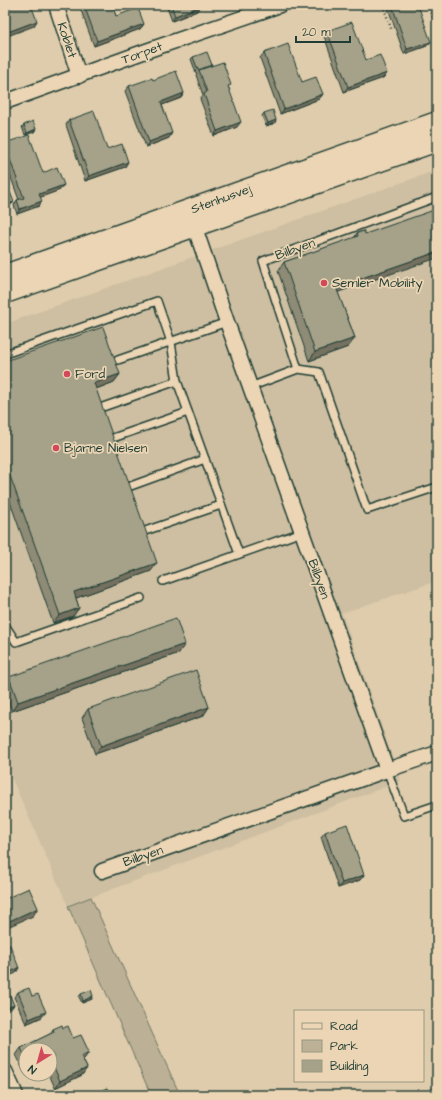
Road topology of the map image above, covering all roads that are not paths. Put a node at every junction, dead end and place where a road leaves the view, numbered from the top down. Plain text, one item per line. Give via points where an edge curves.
1 (56, 5) edge
2 (280, 5) edge
3 (265, 7) edge
4 (79, 76) junction
5 (5, 102) edge
6 (437, 122) edge
7 (437, 141) edge
8 (437, 197) edge
9 (192, 218) junction
10 (5, 275) edge
11 (5, 292) edge
12 (227, 322) junction
13 (171, 342) junction
14 (5, 354) edge
15 (118, 360) dead end
16 (298, 369) junction
17 (177, 381) junction
18 (250, 387) junction
19 (100, 408) edge
20 (188, 412) junction
21 (110, 439) edge
22 (205, 459) junction
23 (128, 487) edge
24 (437, 487) edge
25 (221, 505) junction
26 (145, 531) edge
27 (302, 532) junction
28 (239, 554) junction
29 (163, 581) dead end
30 (141, 598) dead end
31 (5, 625) edge
32 (437, 753) edge
33 (387, 770) junction
34 (437, 805) edge
35 (102, 871) dead end
36 (5, 1071) edge
37 (16, 1095) edge

1 - 4 street, Koblet
2 - 3 street, Torpet
3 - 4 street, Torpet
4 - 5 street, Torpet
6 - 9 street, Stenhusvej
7 - 9 street, Stenhusvej
8 - 16 lane, Bilbyen via 263,261
9 - 10 street, Stenhusvej
9 - 11 street, Stenhusvej
9 - 12 street, Bilbyen
12 - 13 lane
12 - 18 street, Bilbyen
13 - 14 lane via 157,301
13 - 15 lane
13 - 17 lane
16 - 18 lane
16 - 24 lane via 319,372 367,510
17 - 19 lane
17 - 20 lane
18 - 27 street, Bilbyen
20 - 21 lane
20 - 22 lane
22 - 23 lane
22 - 25 lane
25 - 26 lane
25 - 28 lane
27 - 28 lane
27 - 33 street, Bilbyen
28 - 29 lane
30 - 31 lane via 16,642
32 - 33 street, Bilbyen
33 - 34 lane via 404,816
33 - 35 street, Bilbyen
36 - 37 street

